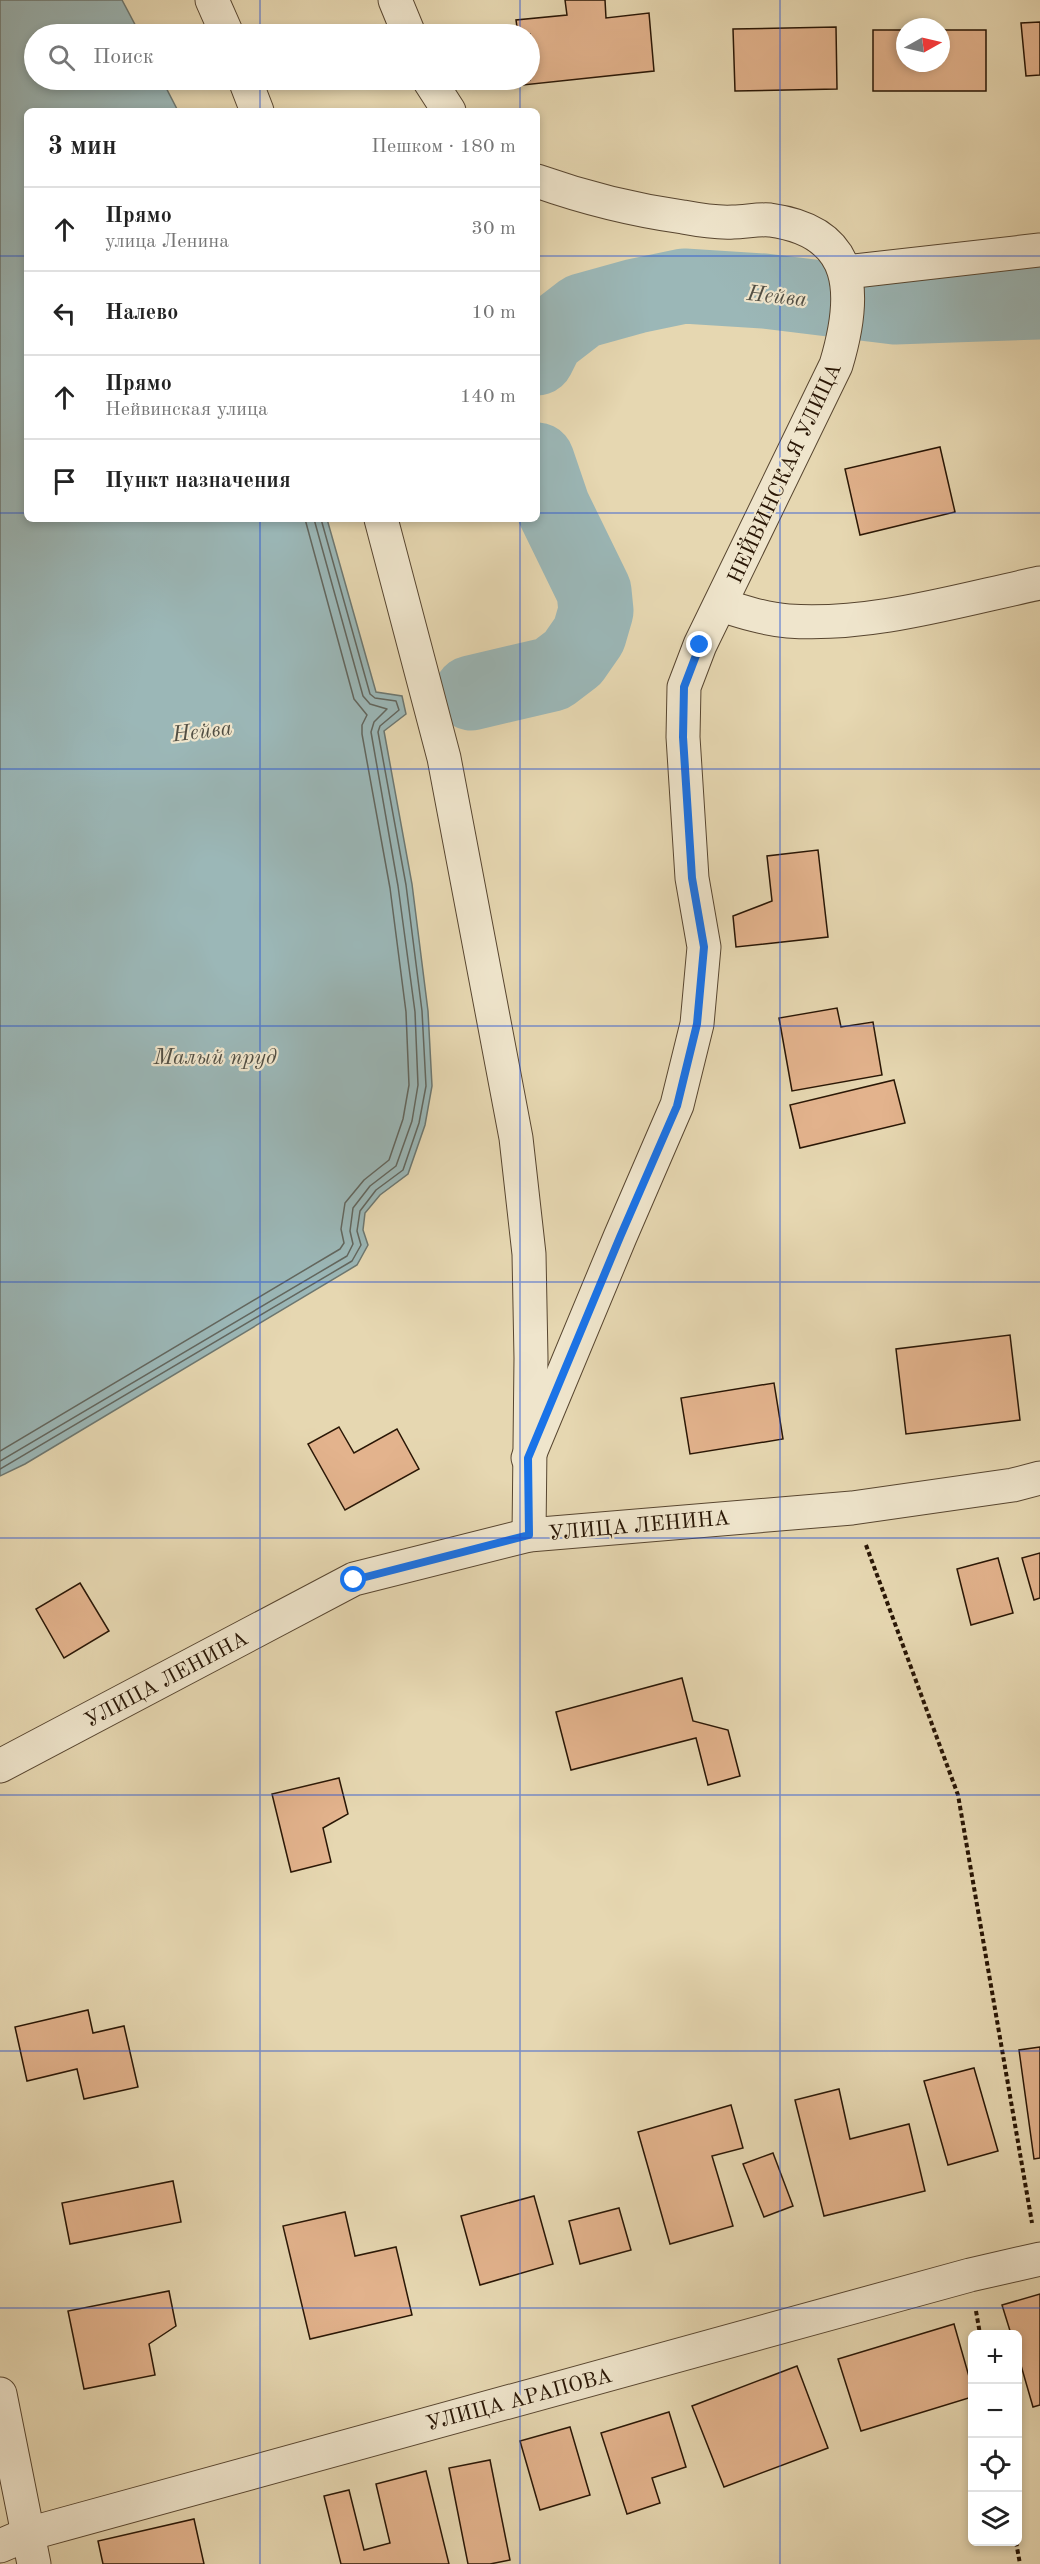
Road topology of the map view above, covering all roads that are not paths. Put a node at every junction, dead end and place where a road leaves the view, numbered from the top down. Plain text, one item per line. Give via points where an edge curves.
1 (212, 0) edge
2 (395, 0) edge
3 (222, 24) edge
4 (405, 24) edge
5 (249, 90) edge
6 (435, 90) edge
7 (256, 108) edge
8 (447, 108) edge
9 (540, 182) edge
10 (1040, 250) edge
11 (846, 272) junction
12 (382, 522) edge
13 (1040, 583) edge
14 (721, 605) junction
15 (528, 1458) junction
16 (1040, 1478) edge
17 (529, 1535) junction
18 (0, 1766) edge
19 (1039, 2259) edge
20 (0, 2394) edge
21 (21, 2548) edge

1 - 3 street
2 - 4 street
5 - 7 street
6 - 8 street
9 - 11 street via 584,198 683,218 730,223 768,220 807,228 831,247
10 - 11 street
11 - 14 street, НЕЙВИНСКАЯ УЛИЦА via 849,306 836,365
12 - 15 street via 444,758 516,1138 529,1254
13 - 14 street, НЕЙВИНСКАЯ УЛИЦА via 856,621 788,621
14 - 15 street, НЕЙВИНСКАЯ УЛИЦА via 684,687 683,737 692,878 704,947 697,1024 677,1106
15 - 17 street
16 - 17 street, УЛИЦА ЛЕНИНА via 852,1508
17 - 18 street, УЛИЦА ЛЕНИНА via 354,1580
19 - 21 street, УЛИЦА АРАПОВА via 970,2275
20 - 21 street

